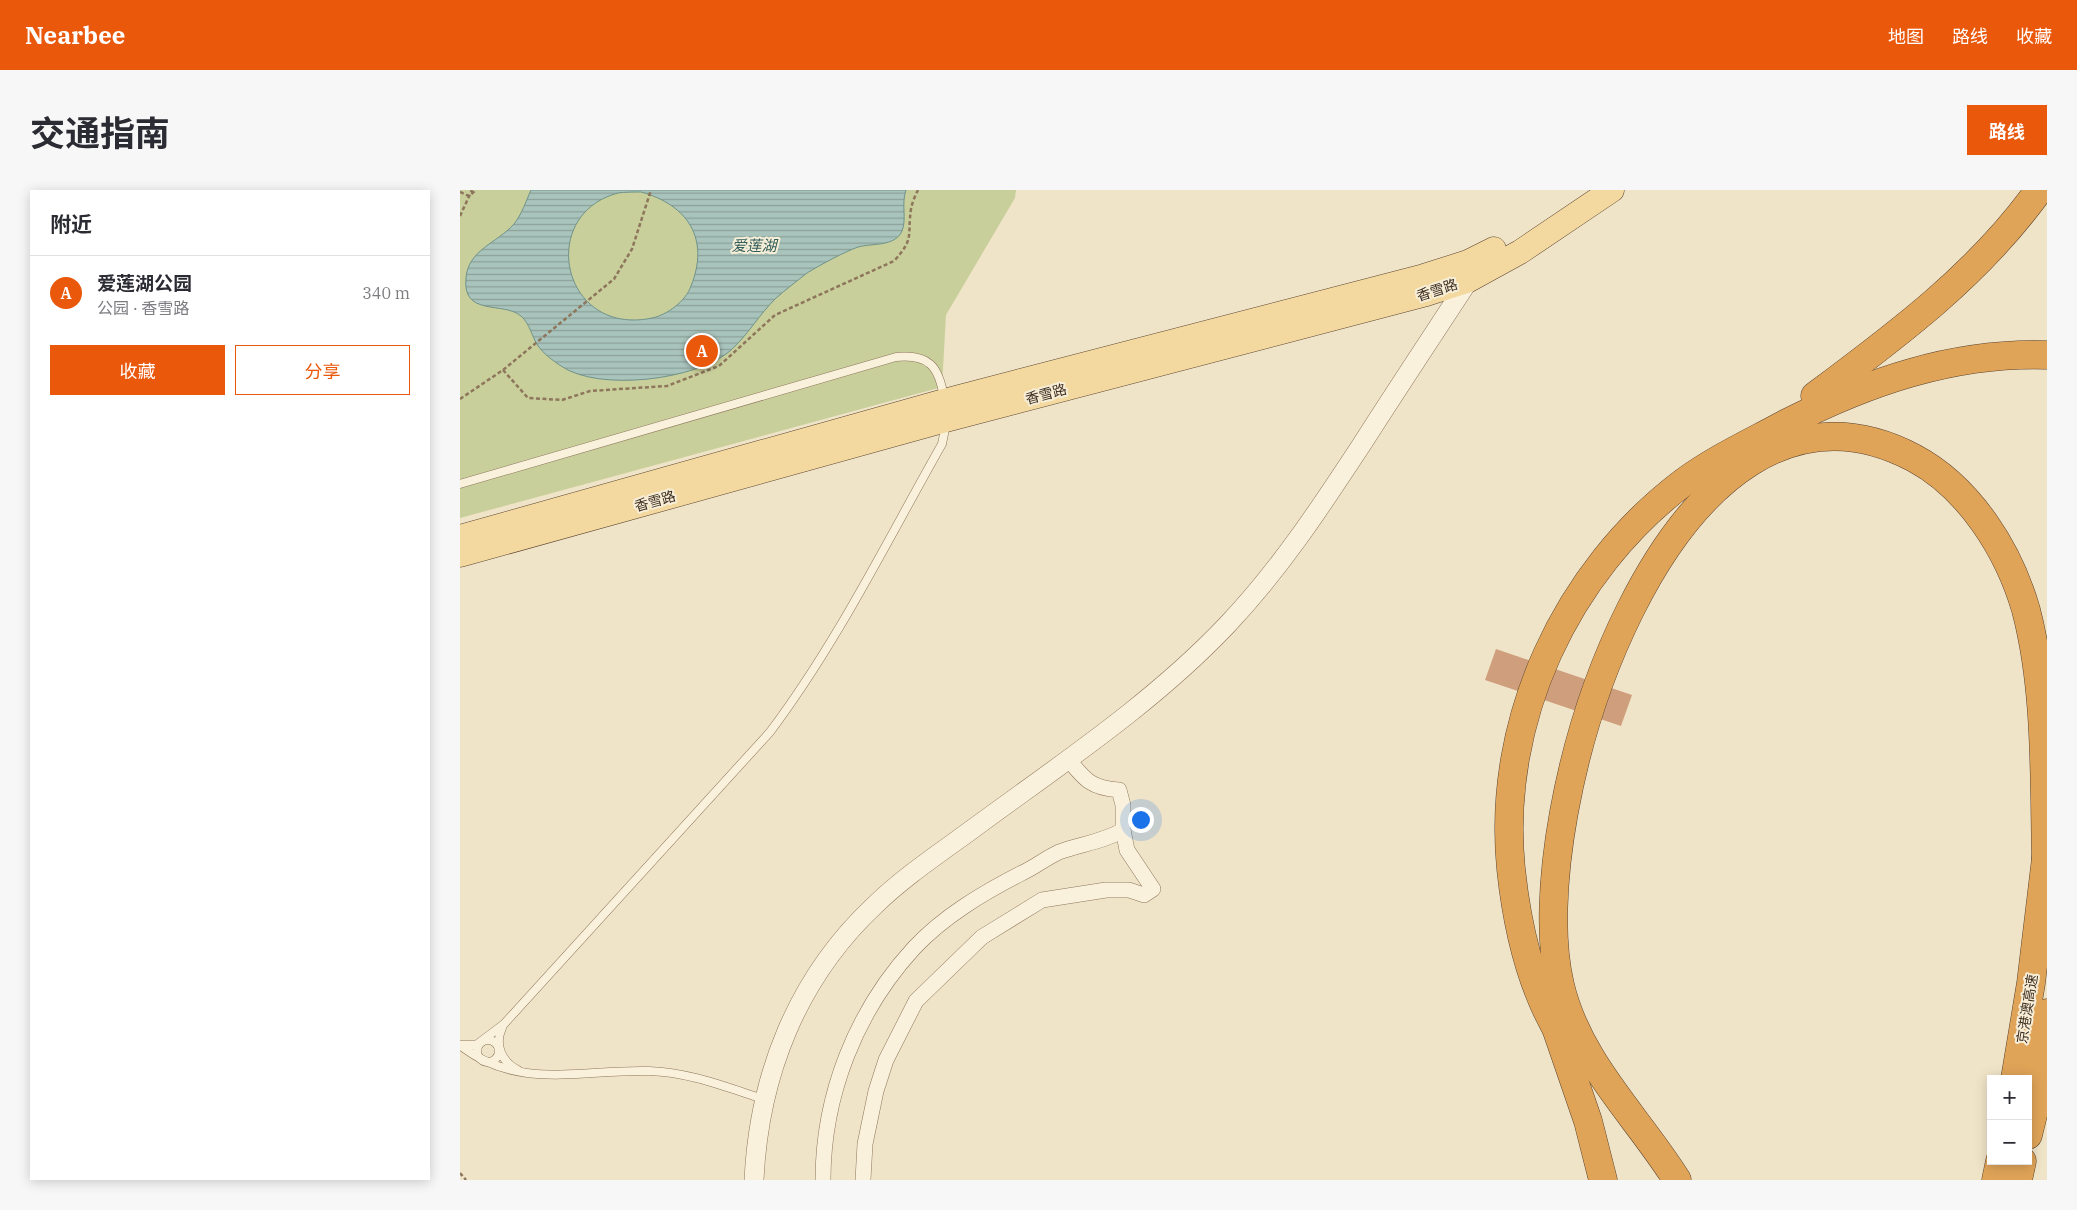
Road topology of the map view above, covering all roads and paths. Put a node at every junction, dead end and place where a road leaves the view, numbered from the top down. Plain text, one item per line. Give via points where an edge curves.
1 (472, 190) edge
2 (476, 190) edge
3 (650, 190) edge
4 (918, 190) edge
5 (1586, 190) edge
6 (1612, 190) edge
7 (2039, 190) edge
8 (461, 192) edge
9 (469, 196) junction
10 (460, 216) edge
11 (1469, 271) junction
12 (2047, 355) edge
13 (2047, 367) edge
14 (503, 370) junction
15 (460, 399) edge
16 (945, 411) junction
17 (1760, 446) junction
18 (460, 484) edge
19 (460, 537) edge
20 (460, 555) edge
21 (1068, 759) junction
22 (1123, 830) junction
23 (2046, 855) edge
24 (2047, 1013) edge
25 (504, 1024) junction
26 (1556, 1028) junction
27 (482, 1042) junction
28 (460, 1045) edge
29 (500, 1048) junction
30 (482, 1060) junction
31 (521, 1072) junction
32 (2034, 1075) edge
33 (763, 1099) junction
34 (2030, 1120) edge
35 (1999, 1165) edge
36 (2021, 1165) edge
37 (1660, 1167) edge
38 (460, 1173) edge
39 (466, 1180) edge
40 (754, 1180) edge
41 (823, 1180) edge
42 (863, 1180) edge
43 (1603, 1180) edge
44 (1677, 1180) edge
45 (1688, 1180) edge
46 (1996, 1180) edge
47 (2018, 1180) edge

1 - 9 path
2 - 9 path
3 - 14 path via 632,250 614,279
4 - 14 path via 911,209 910,237 894,261 775,315 719,366 667,386 590,391 562,400 528,398
5 - 11 main road, 香雪路
6 - 11 main road, 香雪路 via 1520,252
7 - 17 highway via 1986,254 1945,294
8 - 9 path
9 - 10 path
11 - 16 main road, 香雪路 via 1424,276
11 - 21 street via 1298,541 1276,570 1196,656 1131,712
12 - 17 highway via 1972,359 1901,375 1841,396
13 - 17 highway via 1966,373 1904,387
14 - 15 path
16 - 18 lane via 942,387 932,364 922,358 896,357
16 - 19 main road, 香雪路
16 - 20 main road, 香雪路
16 - 25 lane via 942,444 796,696 770,732
17 - 23 highway, 京港澳高速 via 1816,439 1851,439 1886,446 1933,470 1982,520 2012,573 2030,628 2043,741
17 - 26 highway via 1684,483 1622,540 1603,561 1572,607 1535,683 1514,769 1510,858 1524,945
17 - 37 highway via 1690,516 1660,558 1628,615 1602,675 1580,740 1558,848 1552,930 1556,971 1566,1006 1602,1076
21 - 22 street via 1086,781 1102,789 1119,790 1123,804
21 - 33 street via 917,871 858,921 826,960 799,1004 778,1050
22 - 41 street via 1112,837 1058,852 989,890 948,918 914,948 865,1015 841,1070 828,1122
22 - 42 street via 1128,850 1152,889 1144,895 1129,890 1106,890 1042,900 982,937 916,1001 886,1060 876,1091 865,1144
23 - 32 highway, 京港澳高速 via 2031,982
24 - 32 highway, 京港澳高速
25 - 27 lane
25 - 29 lane via 498,1041
26 - 37 highway via 1600,1097
26 - 43 highway via 1588,1121
27 - 28 lane via 471,1047
27 - 29 lane via 493,1041
27 - 30 lane via 477,1051
28 - 30 lane
29 - 30 lane via 495,1061 488,1063
29 - 31 lane via 507,1063
30 - 31 lane via 498,1068
31 - 33 lane via 563,1075 649,1070 674,1073
32 - 34 highway, 京港澳高速
33 - 40 street
35 - 46 highway
36 - 47 highway
37 - 44 highway
37 - 45 highway
38 - 39 path

